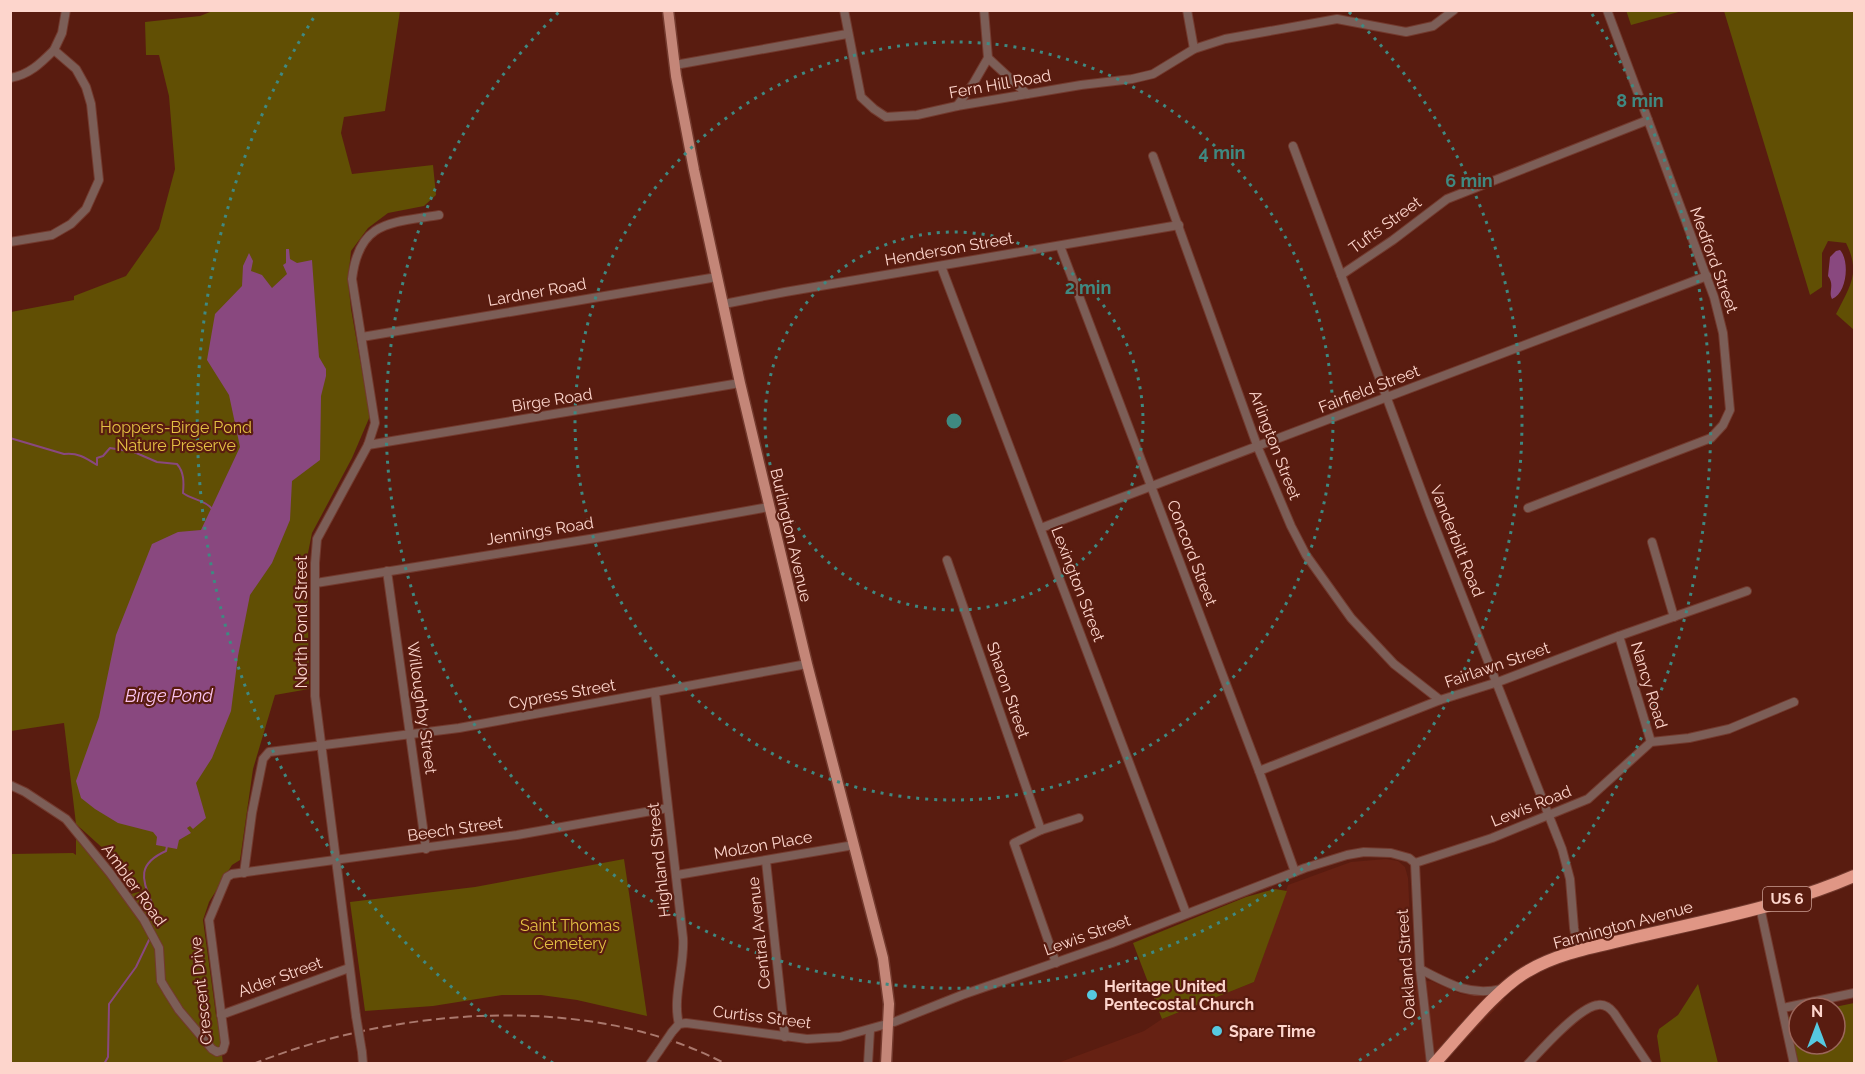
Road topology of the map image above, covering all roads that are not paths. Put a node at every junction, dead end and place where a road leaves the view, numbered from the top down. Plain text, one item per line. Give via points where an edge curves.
1 (66, 10) edge
2 (668, 10) edge
3 (844, 10) edge
4 (984, 10) edge
5 (1187, 10) edge
6 (1454, 10) edge
7 (1607, 10) edge
8 (848, 34) junction
9 (1194, 49) junction
10 (54, 50) junction
11 (988, 58) junction
12 (675, 65) junction
13 (10, 78) edge
14 (1027, 94) junction
15 (957, 106) junction
16 (1648, 120) junction
17 (1293, 146) dead end
18 (1153, 156) dead end
19 (439, 214) dead end
20 (1179, 225) junction
21 (10, 242) edge
22 (1060, 246) junction
23 (941, 266) junction
24 (1341, 275) junction
25 (1707, 276) junction
26 (717, 277) junction
27 (723, 304) junction
28 (362, 337) junction
29 (740, 383) junction
30 (1387, 398) junction
31 (368, 446) junction
32 (1258, 448) junction
33 (1151, 487) junction
34 (769, 507) junction
35 (1528, 508) dead end
36 (1041, 528) junction
37 (1652, 542) dead end
38 (947, 560) dead end
39 (387, 571) junction
40 (316, 583) junction
41 (1747, 591) dead end
42 (1674, 617) junction
43 (1619, 636) junction
44 (807, 664) junction
45 (1498, 682) junction
46 (655, 693) junction
47 (1440, 700) junction
48 (1794, 702) dead end
49 (411, 734) junction
50 (1651, 742) junction
51 (321, 746) junction
52 (1259, 771) junction
53 (10, 785) edge
54 (668, 808) junction
55 (1548, 817) junction
56 (1079, 818) dead end
57 (1041, 830) junction
58 (854, 845) junction
59 (426, 849) junction
60 (335, 861) junction
61 (766, 861) junction
62 (1415, 863) junction
63 (1295, 872) junction
64 (244, 873) junction
65 (677, 875) junction
66 (1854, 876) edge
67 (1760, 907) junction
68 (1186, 913) junction
69 (1578, 951) junction
70 (1056, 963) junction
71 (349, 968) junction
72 (1420, 969) junction
73 (1504, 988) junction
74 (1854, 993) edge
75 (1783, 1008) junction
76 (221, 1015) junction
77 (679, 1024) junction
78 (888, 1024) junction
79 (870, 1030) junction
80 (785, 1037) junction
81 (222, 1051) joint
82 (363, 1064) edge
83 (650, 1064) edge
84 (868, 1064) edge
85 (886, 1064) edge
86 (1432, 1064) edge
87 (1528, 1064) edge
88 (1648, 1064) edge
89 (1794, 1064) edge

1 - 10 street
2 - 12 main road, Burlington Avenue
3 - 8 street, Fern Hill Road
4 - 11 street
5 - 9 street
6 - 9 street, Fern Hill Road via 1433,26 1406,32 1337,19 1225,39
7 - 16 street, Medford Street
8 - 12 street
8 - 15 street, Fern Hill Road via 861,97 886,117
9 - 14 street, Fern Hill Road via 1153,74 1132,80
10 - 13 street via 36,68
10 - 21 street via 76,69 86,87 99,180 86,209 71,224 52,235
11 - 14 street
11 - 15 street
12 - 26 main road, Burlington Avenue
14 - 15 street, Fern Hill Road
16 - 24 street, Tufts Street via 1447,199
16 - 25 street, Medford Street
17 - 24 street, Vanderbilt Road
18 - 20 street, Arlington Street
19 - 28 street, North Pond Street via 378,228 363,243 354,261 352,279
20 - 22 street, Henderson Street
20 - 32 street, Arlington Street
22 - 23 street, Henderson Street
22 - 33 street, Concord Street
23 - 27 street, Henderson Street
23 - 36 street, Lexington Street
24 - 30 street, Vanderbilt Road
25 - 30 street, Fairfield Street
25 - 35 street, Medford Street via 1723,333 1730,410 1723,425 1711,438
26 - 27 main road, Burlington Avenue
26 - 28 street, Lardner Road
27 - 29 main road, Burlington Avenue
28 - 31 street, North Pond Street via 375,423
29 - 31 street, Birge Road
29 - 34 main road, Burlington Avenue
30 - 32 street, Fairfield Street
30 - 45 street, Vanderbilt Road
31 - 40 street, North Pond Street via 317,539
32 - 33 street, Fairfield Street
32 - 47 street, Arlington Street via 1306,555 1352,618 1394,664
33 - 36 street, Fairfield Street
33 - 52 street, Concord Street
34 - 39 street, Jennings Road
34 - 44 main road, Burlington Avenue
36 - 68 street, Lexington Street
37 - 42 street
38 - 57 street, Sharon Street
39 - 40 street, Jennings Road
39 - 49 street, Willoughby Street
40 - 51 street, North Pond Street via 315,696
41 - 42 street, Fairlawn Street
42 - 43 street, Fairlawn Street
43 - 45 street, Fairlawn Street
43 - 50 street, Nancy Road
44 - 46 street, Cypress Street
44 - 58 main road, Burlington Avenue
45 - 47 street, Fairlawn Street
45 - 55 street, Vanderbilt Road
46 - 49 street, Cypress Street
46 - 54 street, Highland Street
47 - 52 street, Fairlawn Street
48 - 50 street via 1729,729
49 - 51 street, Cypress Street
49 - 59 street, Willoughby Street
50 - 55 street, Lewis Road via 1588,799
51 - 60 street, North Pond Street
51 - 64 street, Cypress Street via 269,752 263,759
52 - 63 street, Concord Street
53 - 81 street, Ambler Road via 66,819 110,873 159,948 161,981 166,991 212,1049
54 - 59 street, Beech Street
54 - 65 street, Highland Street
55 - 62 street, Lewis Road
55 - 69 street, Vanderbilt Road via 1570,879
56 - 57 street
57 - 70 street via 1014,843
58 - 61 street, Molzon Place
58 - 78 main road, Burlington Avenue via 884,958
59 - 60 street, Beech Street
60 - 64 street, Beech Street
60 - 71 street, North Pond Street
61 - 65 street, Molzon Place
61 - 80 street, Central Avenue
62 - 63 street via 1391,853 1364,852
62 - 72 street, Oakland Street
63 - 68 street, Lewis Street
64 - 76 street, Crescent Drive via 227,877 209,920
65 - 77 street, Highland Street via 683,950
66 - 67 highway, Farmington Avenue / US 6
67 - 69 highway, Farmington Avenue / US 6
67 - 75 street
68 - 70 street, Lewis Street
69 - 73 highway, Farmington Avenue / US 6 via 1537,966
70 - 78 street, Lewis Street
71 - 76 street, Alder Street
71 - 82 street, North Pond Street, bridge
72 - 73 street via 1469,991
72 - 86 street, Oakland Street
73 - 86 highway, Farmington Avenue / US 6
74 - 75 street
75 - 89 street
76 - 81 street, Crescent Drive via 225,1046
77 - 80 street, Curtiss Street
77 - 83 street, bridge
78 - 79 street, Curtiss Street
78 - 85 main road, Burlington Avenue
79 - 80 street, Curtiss Street via 823,1040
79 - 84 street
87 - 88 street via 1589,1008 1604,1005 1614,1013

